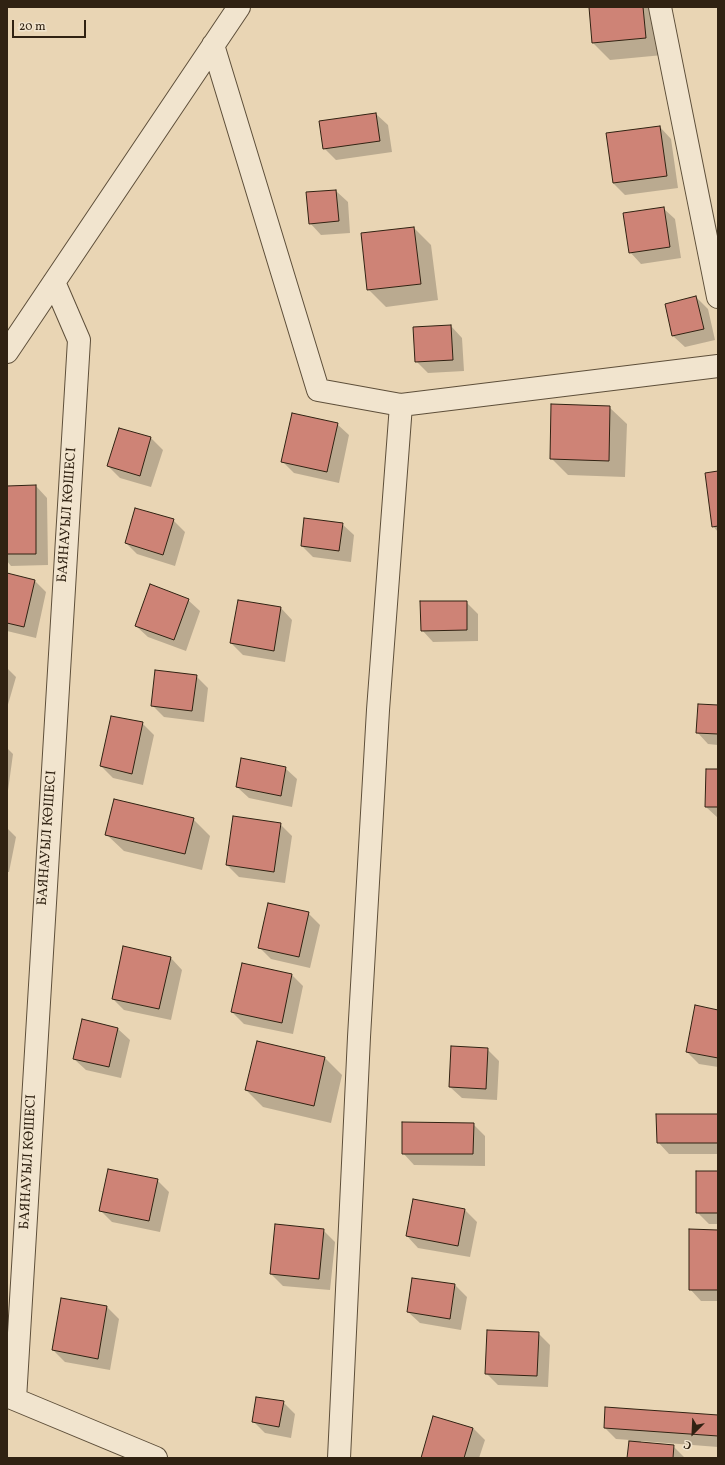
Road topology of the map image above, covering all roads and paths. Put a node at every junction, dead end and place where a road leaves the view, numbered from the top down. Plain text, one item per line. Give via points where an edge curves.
1 (239, 7) edge
2 (660, 7) edge
3 (213, 45) junction
4 (54, 282) junction
5 (718, 297) edge
6 (7, 352) edge
7 (718, 366) edge
8 (402, 404) junction
9 (11, 1397) edge
10 (156, 1458) edge
11 (339, 1458) edge

1 - 3 street
2 - 5 street
3 - 4 street
3 - 8 street via 318,390
4 - 6 street
4 - 9 street, БАЯНАУЫЛ КӨШЕСІ via 79,340
7 - 8 street
8 - 11 street via 378,726 359,1037
9 - 10 street

